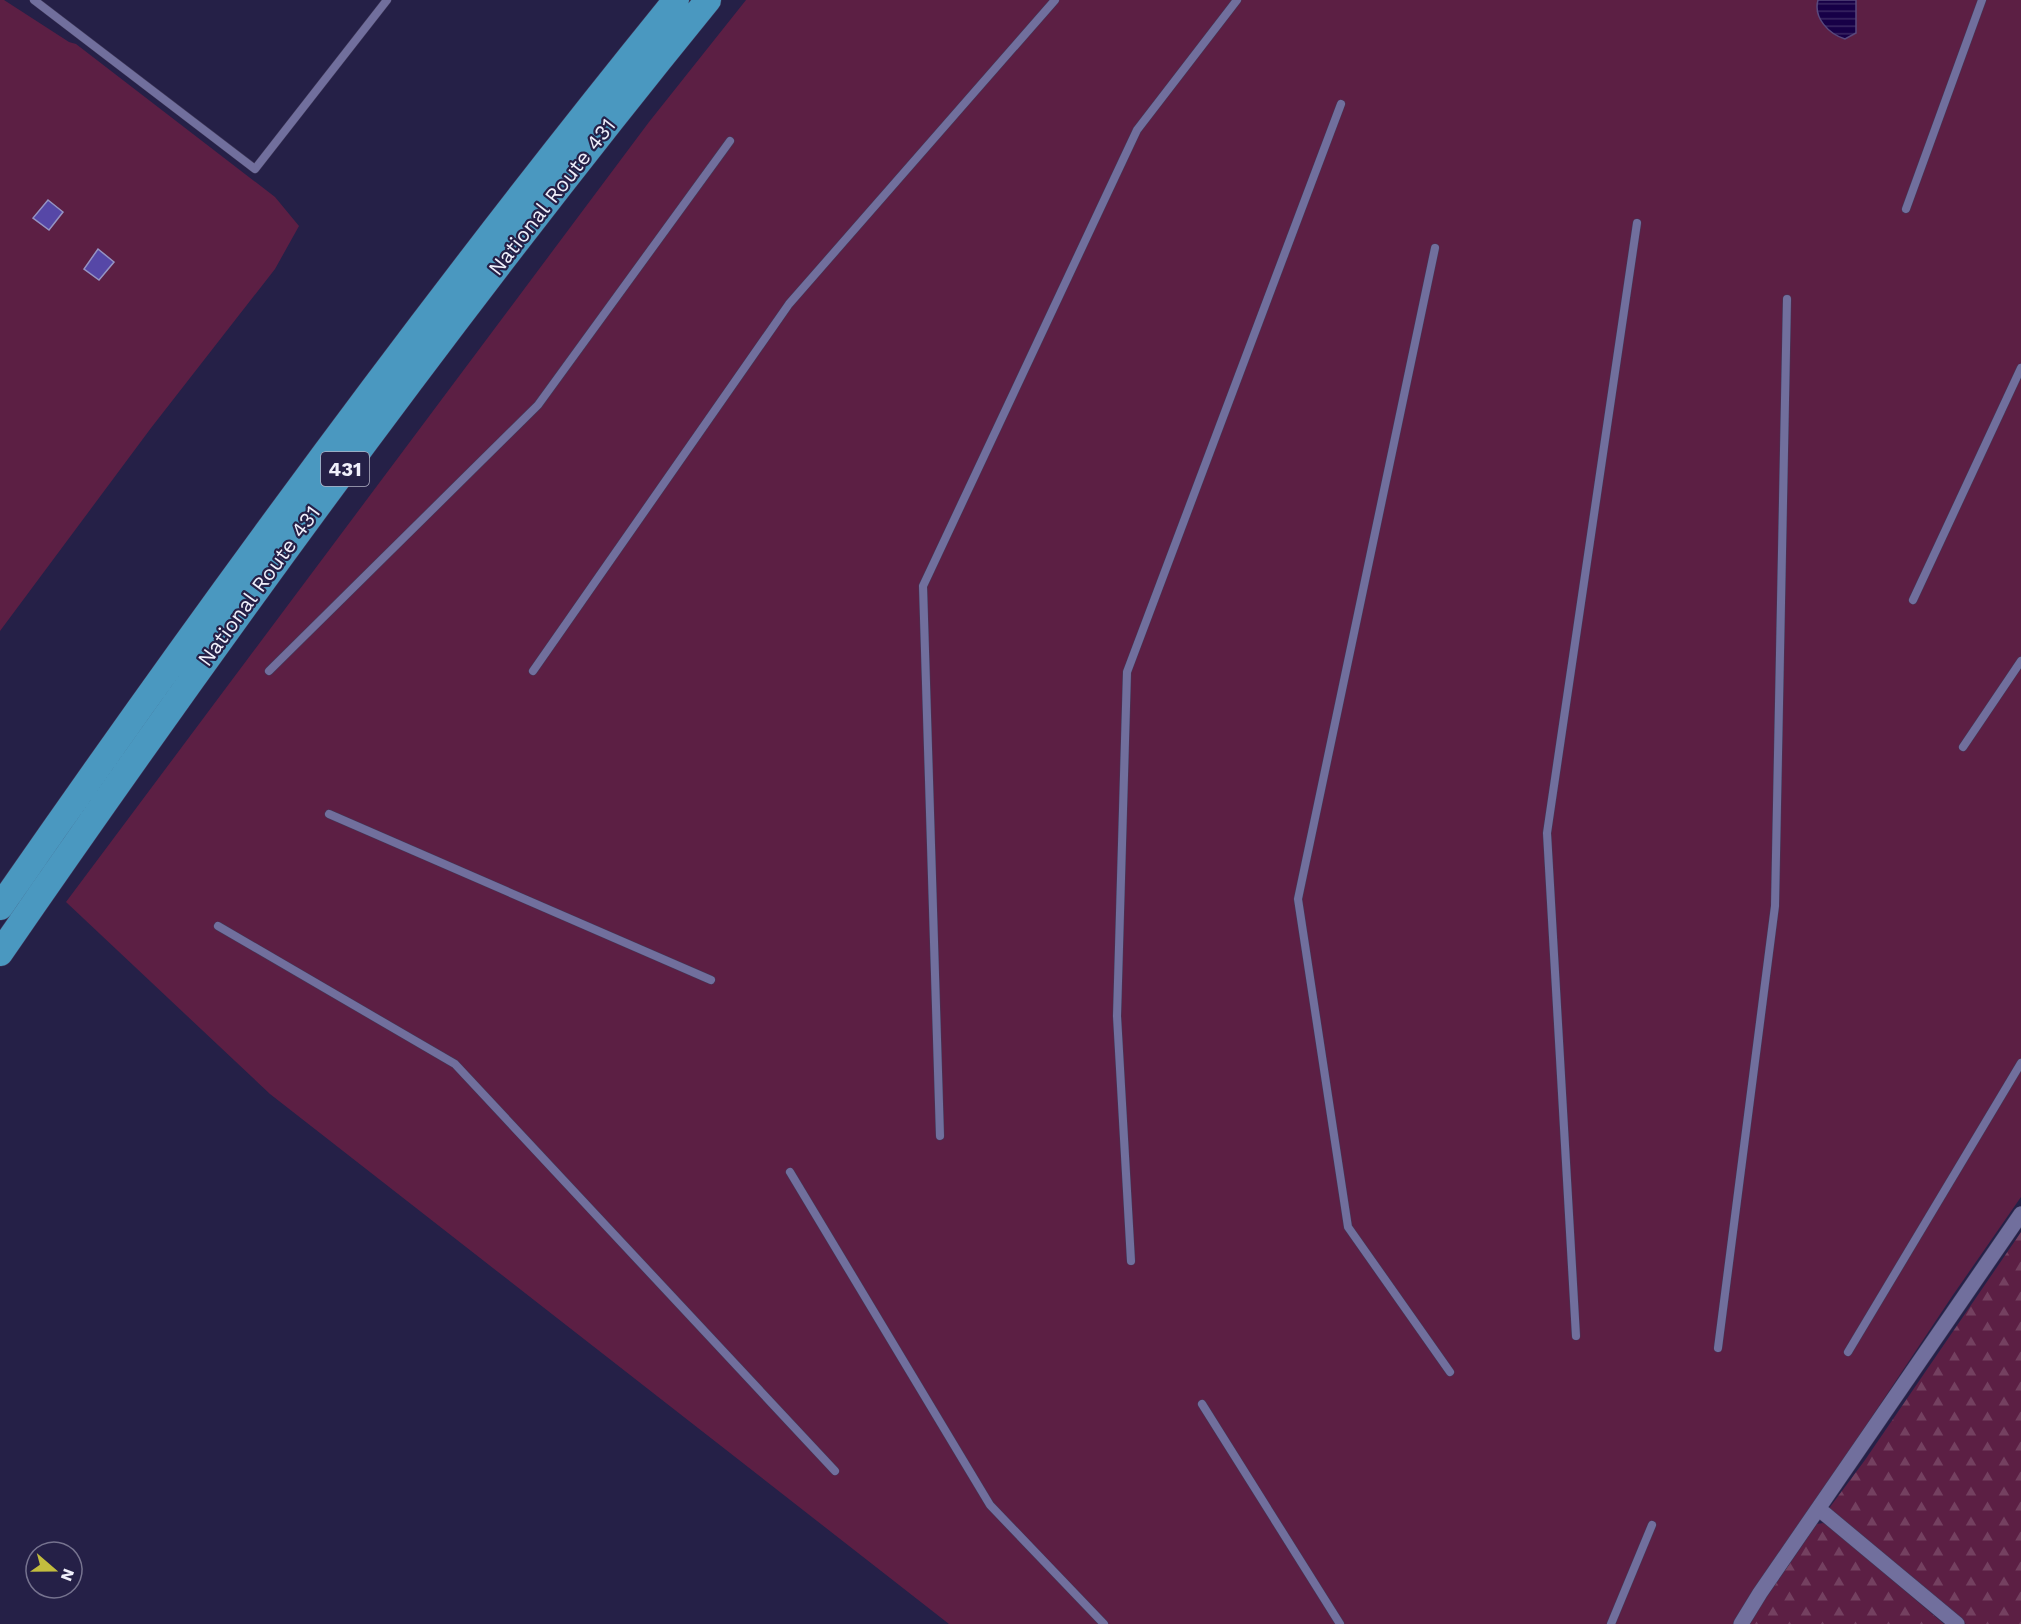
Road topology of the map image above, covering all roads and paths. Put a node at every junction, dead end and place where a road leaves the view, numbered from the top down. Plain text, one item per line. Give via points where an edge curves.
1 (34, 0) edge
2 (387, 0) edge
3 (676, 0) edge
4 (708, 0) edge
5 (1055, 0) edge
6 (1237, 0) edge
7 (1982, 0) edge
8 (1341, 104) dead end
9 (730, 141) dead end
10 (1906, 209) dead end
11 (1637, 223) dead end
12 (1435, 248) dead end
13 (1787, 299) dead end
14 (2021, 368) edge
15 (1913, 600) dead end
16 (2021, 661) edge
17 (269, 671) dead end
18 (532, 671) dead end
19 (1963, 747) dead end
20 (329, 814) dead end
21 (0, 907) edge
22 (218, 926) dead end
23 (0, 953) edge
24 (711, 980) dead end
25 (2021, 1063) edge
26 (940, 1136) dead end
27 (790, 1172) dead end
28 (2021, 1214) edge
29 (1131, 1261) dead end
30 (1576, 1336) dead end
31 (1718, 1348) dead end
32 (1848, 1352) dead end
33 (1450, 1372) dead end
34 (1202, 1404) dead end
35 (835, 1471) dead end
36 (1819, 1509) junction
37 (1652, 1525) dead end
38 (1104, 1624) edge
39 (1340, 1624) edge
40 (1611, 1624) edge
41 (1741, 1624) edge
42 (1957, 1624) edge

1 - 2 lane via 255,169
3 - 21 highway, National Route 431 / 431 via 255,546
4 - 23 highway, National Route 431 / 431 via 625,102 268,571
5 - 18 lane via 789,304
6 - 26 lane via 1137,130 923,586
7 - 10 lane
8 - 29 lane via 1127,672 1117,1016
9 - 17 lane via 538,405
11 - 30 lane via 1547,833
12 - 33 lane via 1298,899 1348,1227
13 - 31 lane via 1775,906
14 - 15 lane
16 - 19 lane
20 - 24 lane
22 - 35 lane via 455,1064
25 - 32 lane
27 - 38 lane via 990,1505
28 - 36 street
34 - 39 lane
36 - 41 street
36 - 42 street
37 - 40 lane

